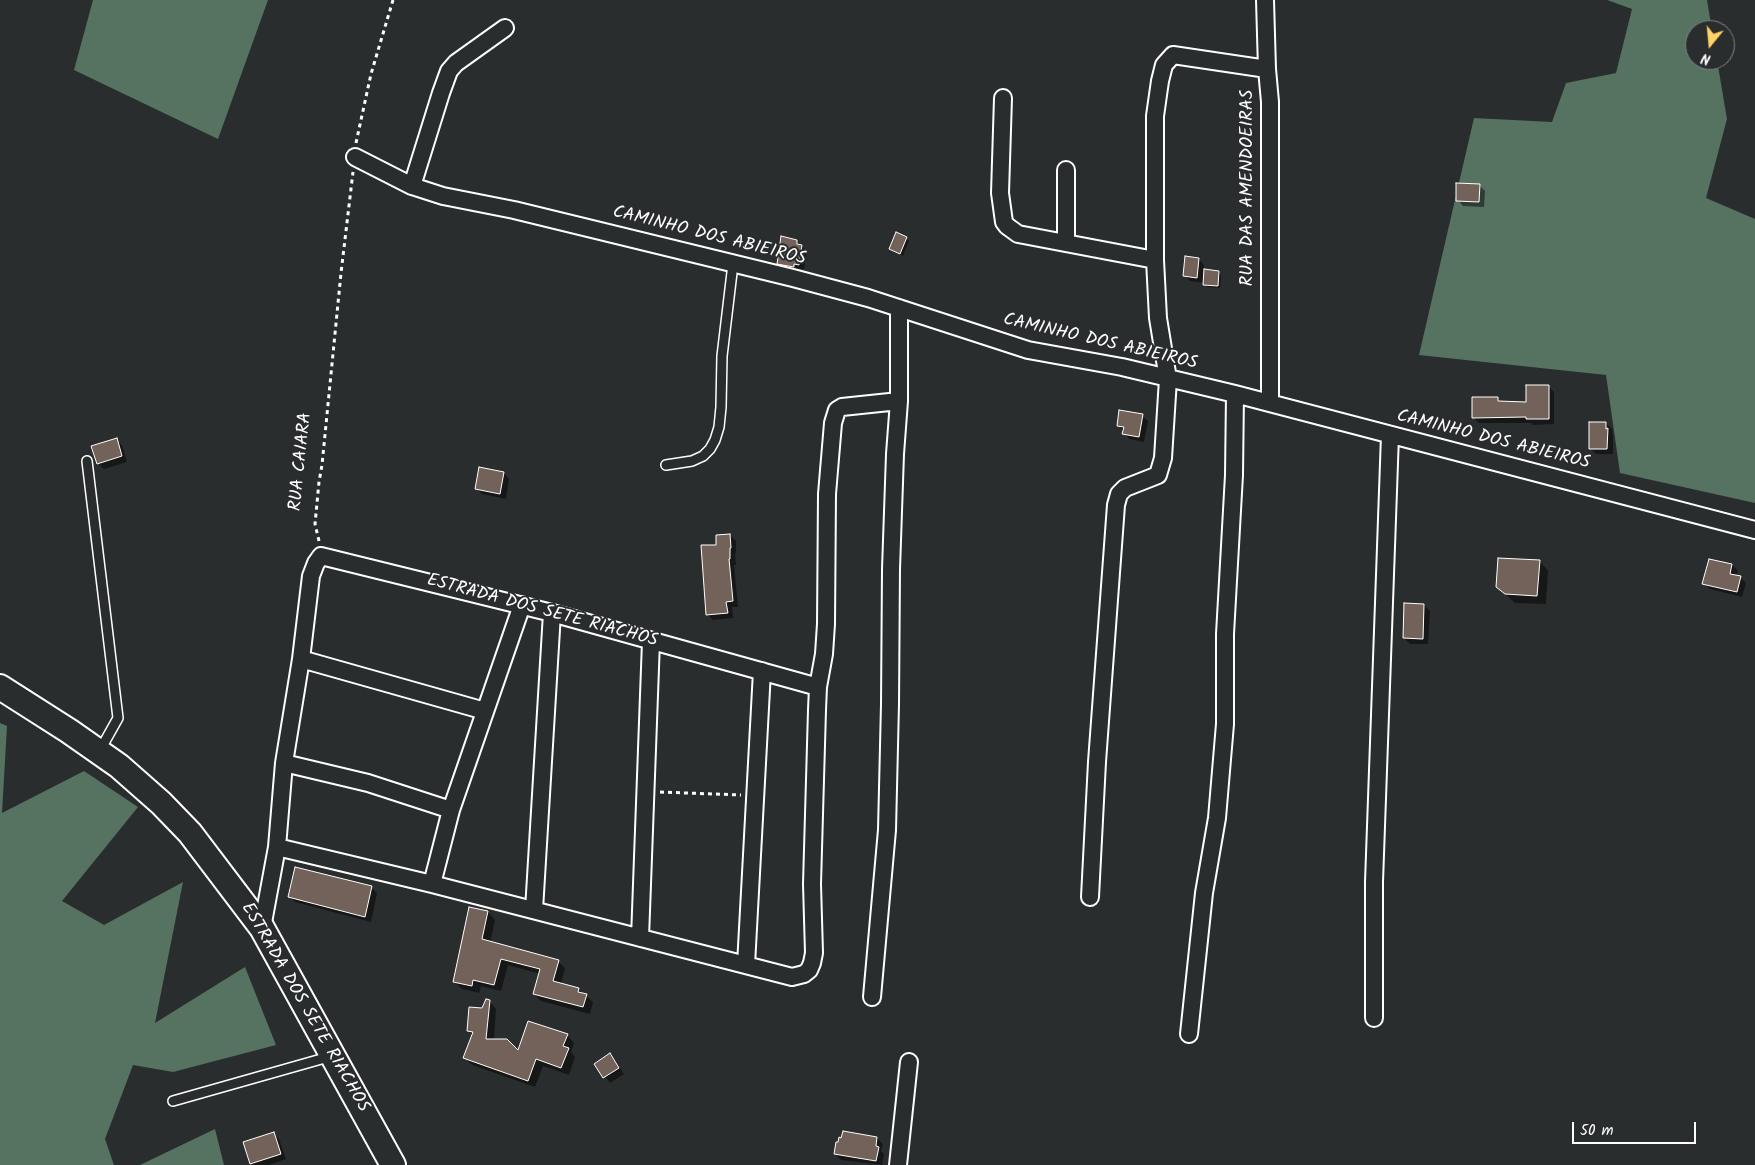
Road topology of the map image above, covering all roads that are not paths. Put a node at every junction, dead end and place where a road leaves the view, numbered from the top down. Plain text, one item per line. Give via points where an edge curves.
1 (1265, 0) edge
2 (505, 28) dead end
3 (1267, 69) junction
4 (1003, 98) dead end
5 (354, 157) road end
6 (1066, 170) dead end
7 (412, 186) junction
8 (1066, 243) junction
9 (1156, 260) junction
10 (733, 264) junction
11 (899, 308) junction
12 (1168, 379) junction
13 (1235, 394) junction
14 (898, 401) junction
15 (1270, 403) junction
16 (1390, 435) junction
17 (87, 461) dead end
18 (666, 465) dead end
19 (1755, 530) edge
20 (522, 605) junction
21 (552, 613) junction
22 (651, 640) junction
23 (301, 659) junction
24 (762, 671) junction
25 (0, 687) edge
26 (818, 687) junction
27 (485, 711) junction
28 (99, 752) junction
29 (284, 763) junction
30 (451, 810) junction
31 (277, 847) junction
32 (432, 884) junction
33 (1090, 897) dead end
34 (534, 910) junction
35 (262, 928) junction
36 (640, 938) junction
37 (746, 965) junction
38 (872, 997) dead end
39 (1374, 1018) dead end
40 (1189, 1034) dead end
41 (332, 1056) junction
42 (909, 1062) dead end
43 (173, 1101) dead end
44 (394, 1165) edge
45 (898, 1165) edge

1 - 3 street
2 - 7 street via 449,71
3 - 9 street, RUA DAS AMENDOEIRAS via 1178,54 1166,60 1155,116
3 - 15 street, RUA DAS AMENDOEIRAS via 1270,102
4 - 8 street via 1000,194 1004,222 1018,234
5 - 7 street, CAMINHO DOS ABIEIROS
6 - 8 street
7 - 10 street, CAMINHO DOS ABIEIROS
8 - 9 street
9 - 12 street, RUA DAS AMENDOEIRAS via 1158,318
10 - 11 street, CAMINHO DOS ABIEIROS
10 - 18 lane via 722,356 719,427 715,440 703,456
11 - 12 street, CAMINHO DOS ABIEIROS via 1015,346
11 - 14 street
12 - 13 street, CAMINHO DOS ABIEIROS
12 - 33 street, RUA DAS AMENDOEIRAS via 1160,473 1156,478 1135,482 1125,488 1116,505
13 - 15 street, CAMINHO DOS ABIEIROS
13 - 40 street via 1225,634 1225,724 1217,818 1204,893
14 - 26 street via 846,406 837,410 835,416 827,494 824,654
14 - 38 street via 891,569 887,830
15 - 16 street, CAMINHO DOS ABIEIROS
16 - 19 street, CAMINHO DOS ABIEIROS
16 - 39 street via 1374,882
17 - 28 lane via 118,718
20 - 21 street, ESTRADA DOS SETE RIACHOS
20 - 23 street, ESTRADA DOS SETE RIACHOS via 322,556 311,576
20 - 27 street
21 - 22 street, ESTRADA DOS SETE RIACHOS
21 - 34 street
22 - 24 street, ESTRADA DOS SETE RIACHOS
22 - 36 street
23 - 27 street
23 - 29 street
24 - 26 street, ESTRADA DOS SETE RIACHOS
24 - 37 street
25 - 28 street, ESTRADA DOS SETE RIACHOS
26 - 37 street via 812,963 804,974 792,977
27 - 30 street
28 - 35 street, ESTRADA DOS SETE RIACHOS via 119,766 190,832
29 - 30 street via 368,782
29 - 31 street
30 - 32 street
31 - 32 street
31 - 35 street
32 - 34 street
34 - 36 street
35 - 41 street, ESTRADA DOS SETE RIACHOS
36 - 37 street
41 - 43 lane
41 - 44 street, ESTRADA DOS SETE RIACHOS
42 - 45 street

